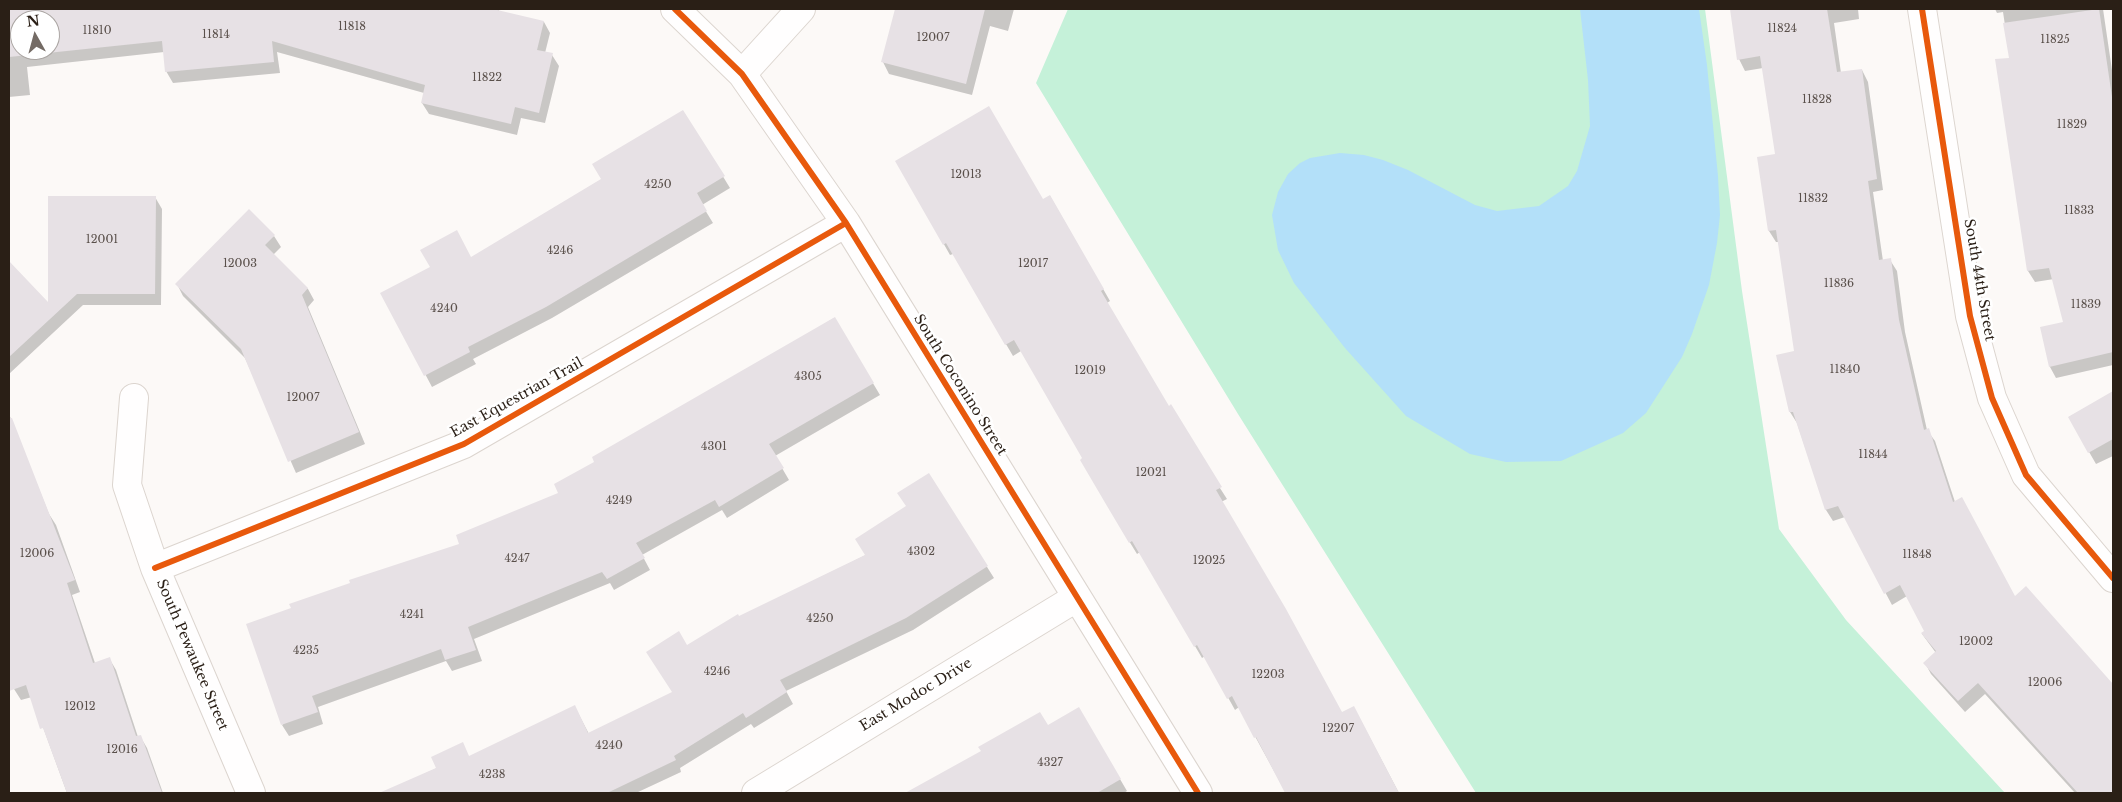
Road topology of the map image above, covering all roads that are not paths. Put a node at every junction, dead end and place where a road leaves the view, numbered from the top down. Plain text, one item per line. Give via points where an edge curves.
1 (675, 9) edge
2 (801, 9) edge
3 (1922, 9) edge
4 (742, 74) junction
5 (846, 223) junction
6 (134, 398) dead end
7 (155, 568) junction
8 (2113, 578) edge
9 (1076, 598) junction
10 (251, 793) edge
11 (756, 793) edge
12 (1198, 793) edge

1 - 4 street, South Coconino Street
2 - 4 street
3 - 8 street, South 44th Street via 1970,316 1992,398 2026,475
4 - 5 street, South Coconino Street
5 - 7 street, East Equestrian Trail via 464,444
5 - 9 street, South Coconino Street
6 - 7 street, South Pewaukee Street via 127,485
7 - 10 street, South Pewaukee Street
9 - 11 street, East Modoc Drive
9 - 12 street, South Coconino Street

